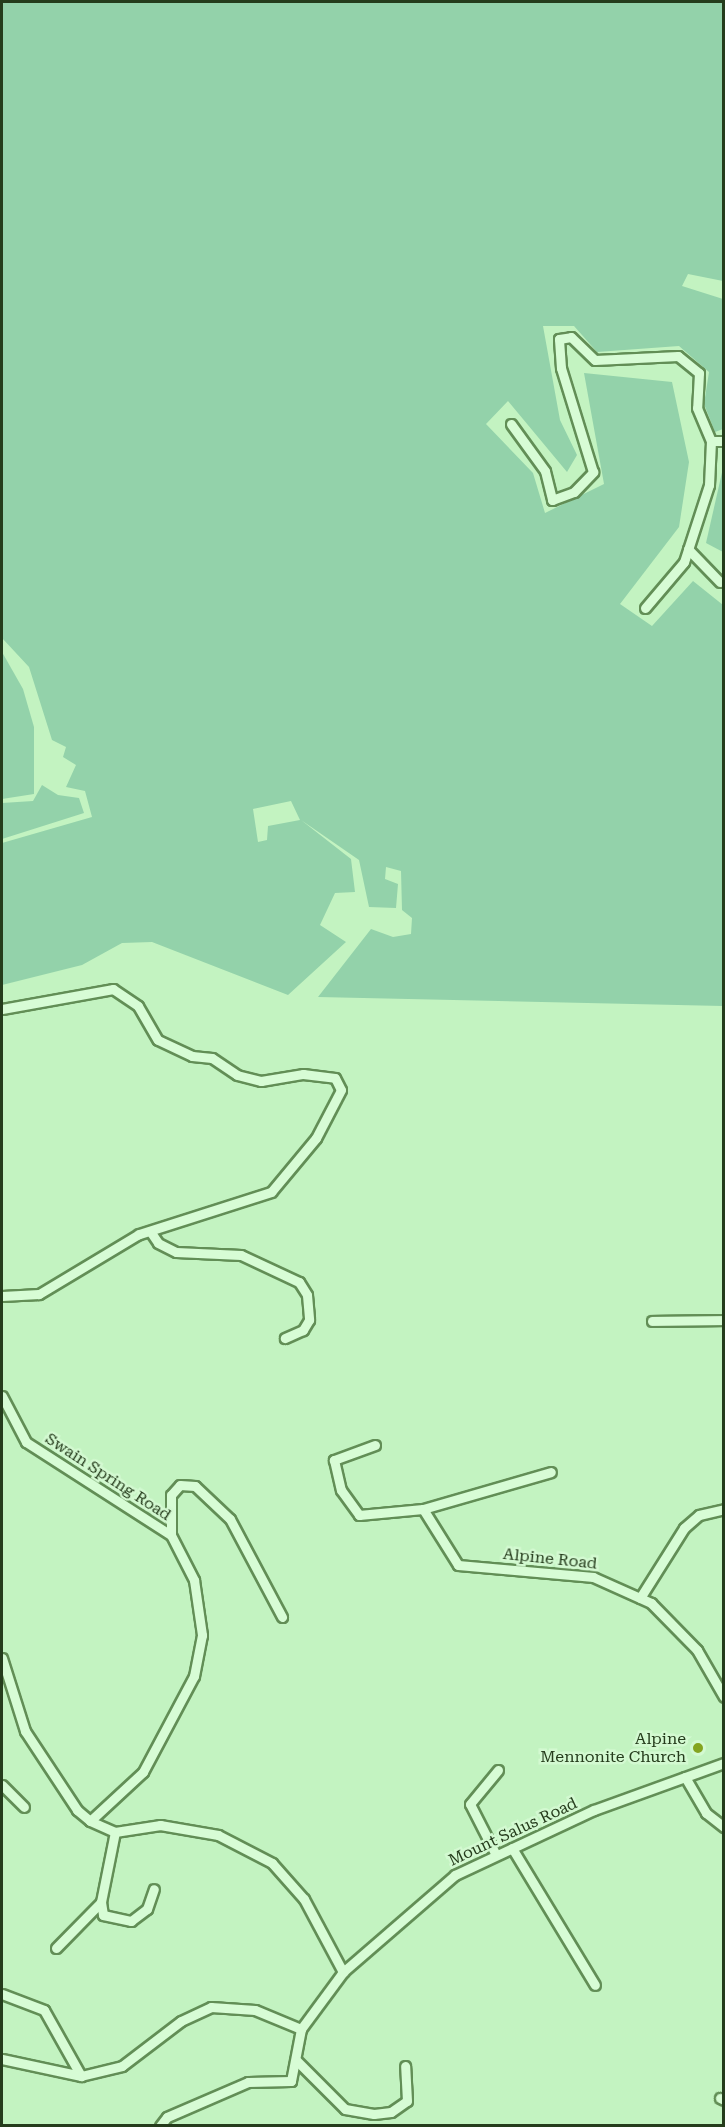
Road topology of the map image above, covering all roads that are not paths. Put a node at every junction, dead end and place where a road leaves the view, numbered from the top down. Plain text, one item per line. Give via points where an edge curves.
1 (511, 424) dead end
2 (711, 441) junction
3 (723, 441) edge
4 (688, 549) junction
5 (720, 582) dead end
6 (645, 608) dead end
7 (2, 1009) edge
8 (150, 1231) junction
9 (2, 1296) edge
10 (723, 1320) edge
11 (652, 1321) dead end
12 (285, 1338) dead end
13 (2, 1396) edge
14 (375, 1445) dead end
15 (551, 1472) dead end
16 (423, 1509) junction
17 (723, 1509) edge
18 (171, 1535) junction
19 (640, 1598) junction
20 (282, 1617) dead end
21 (2, 1658) edge
22 (723, 1697) edge
23 (723, 1763) edge
24 (498, 1770) dead end
25 (685, 1777) junction
26 (2, 1785) edge
27 (24, 1807) dead end
28 (90, 1821) junction
29 (723, 1827) edge
30 (115, 1832) junction
31 (512, 1848) junction
32 (496, 1855) junction
33 (154, 1889) dead end
34 (101, 1902) junction
35 (56, 1948) dead end
36 (343, 1972) junction
37 (595, 1986) dead end
38 (2, 1994) edge
39 (301, 2029) junction
40 (2, 2059) edge
41 (297, 2061) junction
42 (405, 2066) dead end
43 (81, 2076) junction
44 (160, 2126) edge

1 - 2 street via 545,471 552,500 574,492 593,472 561,368 559,339 571,337 595,360 678,356 699,374 698,408
2 - 3 street
2 - 4 street via 709,485
4 - 5 street
4 - 6 street
7 - 8 street via 112,989 138,1006 158,1040 192,1056 212,1058 237,1075 261,1081 303,1074 335,1078 341,1089 316,1138 271,1192
8 - 9 street via 39,1294
8 - 12 street via 158,1243 176,1252 241,1255 298,1282 307,1295 309,1320 303,1330
10 - 11 street
13 - 18 street, Swain Spring Road via 26,1442
14 - 16 street via 334,1460 341,1491 359,1515
15 - 16 street
16 - 19 street, Alpine Road via 458,1565 593,1577
17 - 19 street via 699,1515 684,1528
18 - 20 street via 171,1495 180,1485 195,1486 231,1519
18 - 28 street, Swain Spring Road via 194,1580 202,1635 194,1676 143,1772
19 - 22 street, Alpine Road via 677,1624
21 - 28 street via 26,1731 77,1810
23 - 25 street, Mount Salus Road
24 - 32 street via 470,1804
25 - 29 street via 706,1814
25 - 31 street, Mount Salus Road
26 - 27 street
28 - 30 street
30 - 34 street
30 - 36 street via 160,1825 218,1835 272,1863 304,1899
31 - 32 street, Mount Salus Road
31 - 37 street
32 - 36 street, Mount Salus Road via 415,1904
33 - 34 street via 147,1909 131,1921 103,1915
34 - 35 street
36 - 39 street
38 - 43 street via 44,2010
39 - 41 street
39 - 43 street via 255,2010 211,2007 181,2021 122,2066
40 - 43 street
41 - 42 street via 345,2109 374,2114 391,2112 407,2101
41 - 44 street via 289,2083 248,2082 166,2117

